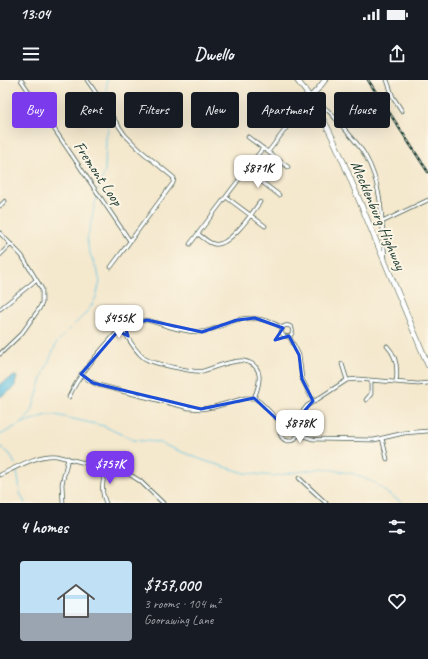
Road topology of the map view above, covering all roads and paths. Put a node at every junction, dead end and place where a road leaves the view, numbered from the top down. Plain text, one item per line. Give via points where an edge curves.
1 (21, 80) edge
2 (87, 80) edge
3 (297, 80) edge
4 (325, 80) edge
5 (387, 80) edge
6 (306, 92) edge
7 (315, 92) edge
8 (326, 109) edge
9 (402, 111) dead end
10 (326, 125) edge
11 (286, 128) edge
12 (248, 137) dead end
13 (263, 148) junction
14 (268, 152) junction
15 (277, 159) junction
16 (288, 167) dead end
17 (246, 170) junction
18 (260, 181) junction
19 (279, 195) dead end
20 (226, 197) junction
21 (428, 200) edge
22 (5, 201) dead end
23 (260, 202) dead end
24 (0, 206) edge
25 (250, 215) junction
26 (382, 222) junction
27 (265, 226) dead end
28 (0, 233) edge
29 (198, 234) junction
30 (130, 241) junction
31 (11, 244) junction
32 (190, 244) dead end
33 (0, 255) edge
34 (386, 265) junction
35 (111, 267) dead end
36 (36, 280) junction
37 (0, 309) edge
38 (112, 315) dead end
39 (118, 323) junction
40 (126, 326) junction
41 (282, 328) junction
42 (118, 331) junction
43 (124, 331) junction
44 (289, 336) junction
45 (387, 346) dead end
46 (0, 354) edge
47 (342, 364) dead end
48 (428, 365) edge
49 (82, 374) junction
50 (347, 380) junction
51 (371, 381) junction
52 (396, 382) junction
53 (428, 383) edge
54 (69, 396) dead end
55 (254, 398) junction
56 (366, 400) dead end
57 (313, 401) junction
58 (294, 424) junction
59 (283, 425) junction
60 (428, 431) edge
61 (297, 434) junction
62 (382, 438) junction
63 (68, 458) junction
64 (387, 459) dead end
65 (106, 468) junction
66 (0, 475) edge
67 (298, 478) dead end
68 (63, 503) edge
69 (106, 503) edge
70 (163, 503) edge
71 (326, 503) edge

1 - 30 street, Fremont Loop
2 - 30 street via 125,135 174,178 173,183
3 - 6 main road, Mecklenburg Highway
4 - 7 main road
5 - 9 street via 393,97
8 - 26 street via 366,156 378,188
10 - 34 main road, Mecklenburg Highway
11 - 14 street
12 - 13 street
13 - 14 street
13 - 17 street
14 - 15 street
15 - 16 street
15 - 18 street
17 - 18 street
17 - 20 street
18 - 19 street
20 - 25 street
20 - 29 street
21 - 26 street
22 - 24 street
23 - 25 street
25 - 27 street
25 - 29 street via 236,233 219,244 212,244
26 - 34 street
28 - 31 street
29 - 32 street
30 - 35 street
31 - 33 street
31 - 36 street via 22,256
34 - 48 main road, Mecklenburg Highway
36 - 37 street
36 - 46 street via 42,289 42,303 22,333
38 - 39 street
39 - 40 street via 123,322
39 - 42 street
40 - 41 street via 147,320 202,332 249,318 263,320
40 - 43 street
41 - 44 street via 283,335
41 - 44 street via 292,328
42 - 43 street
42 - 49 street
43 - 55 street via 141,355 152,362 198,372 237,361 249,363 259,376 259,387
44 - 57 street via 299,355 302,379
45 - 52 street via 397,367
47 - 50 street
49 - 54 street
49 - 55 street via 98,385 189,408 210,408
50 - 51 street
50 - 57 street
51 - 52 street
51 - 56 street via 371,394
52 - 53 street
55 - 59 street
57 - 58 street
58 - 59 street
58 - 61 street
59 - 61 street via 281,432 284,439 293,440
60 - 62 street
61 - 62 street via 313,440
62 - 64 street
63 - 65 street
63 - 66 street via 44,456
63 - 68 street via 62,484
65 - 69 street via 102,487
65 - 70 street via 135,477
67 - 71 street

